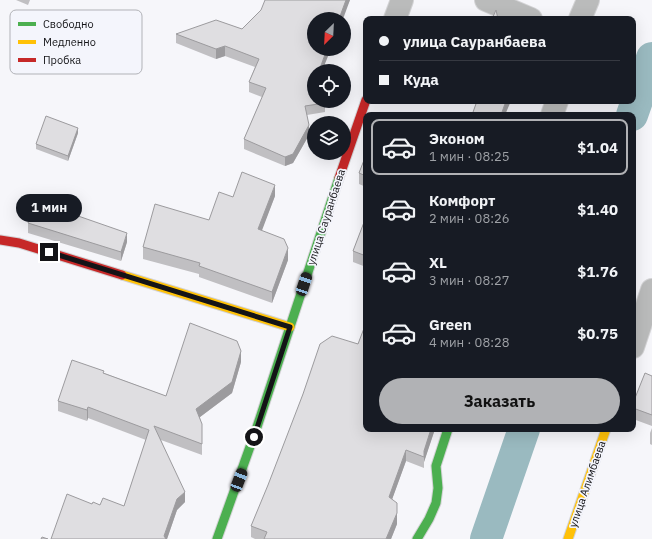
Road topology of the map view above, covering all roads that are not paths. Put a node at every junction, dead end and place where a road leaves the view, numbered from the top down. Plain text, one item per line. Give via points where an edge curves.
1 (402, 0) edge
2 (486, 0) edge
3 (588, 0) edge
4 (396, 16) edge
5 (524, 16) edge
6 (581, 16) edge
7 (365, 104) edge
8 (0, 240) edge
9 (652, 290) edge
10 (290, 327) junction
11 (636, 338) edge
12 (447, 432) edge
13 (605, 432) edge
14 (217, 539) edge
15 (417, 539) edge
16 (568, 539) edge

1 - 4 street
2 - 5 street
3 - 6 street
7 - 10 street, улица Сауранбаева
8 - 10 street via 19,243
9 - 11 street
10 - 14 street, улица Сауранбаева
12 - 15 street via 436,466 436,504
13 - 16 street, улица Алимбаева

